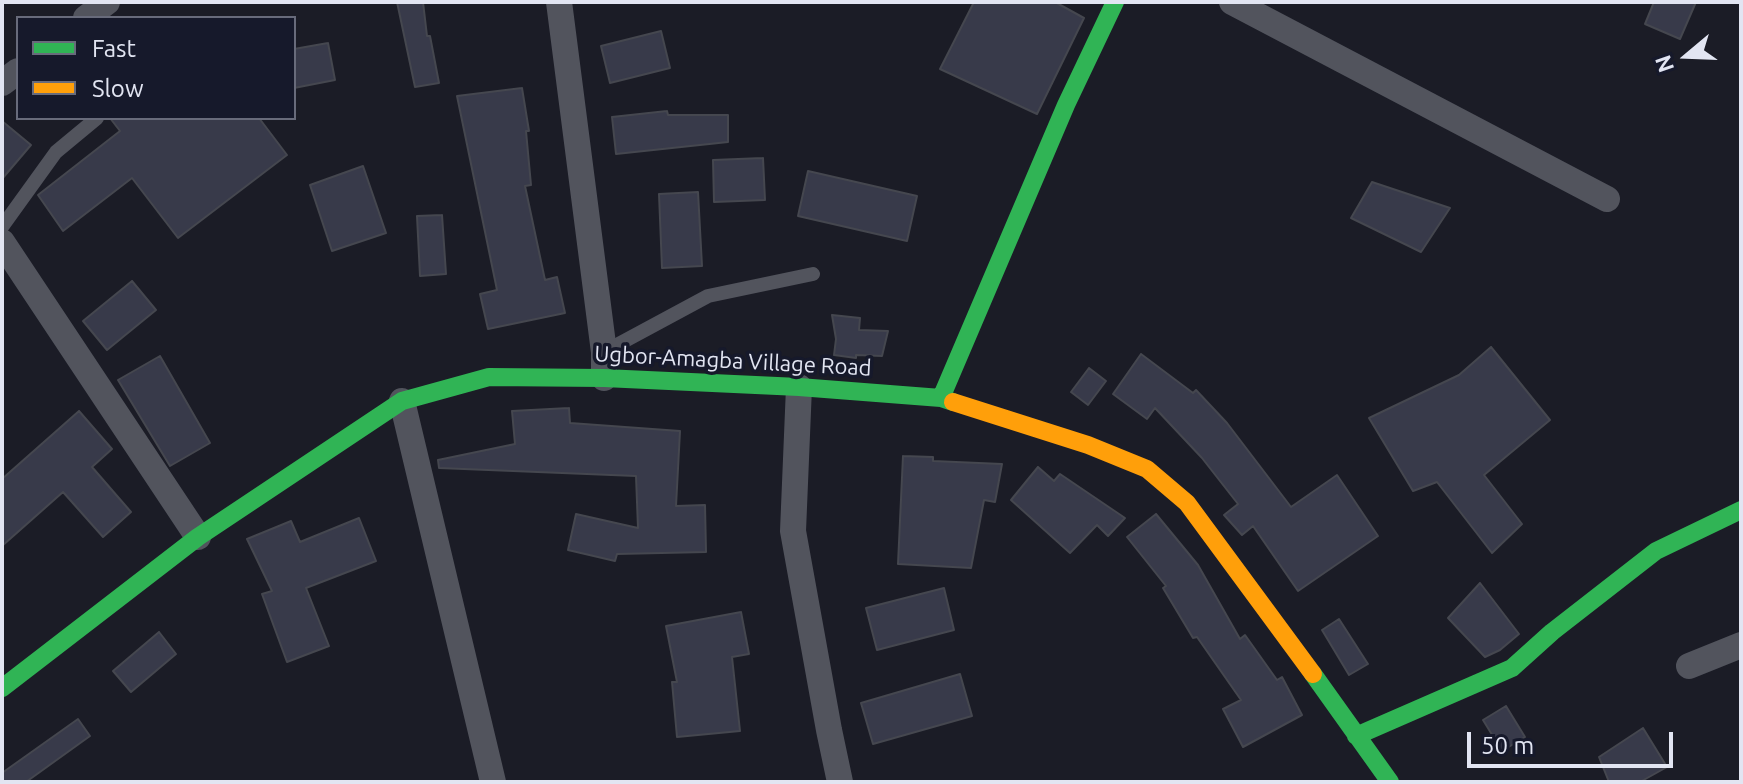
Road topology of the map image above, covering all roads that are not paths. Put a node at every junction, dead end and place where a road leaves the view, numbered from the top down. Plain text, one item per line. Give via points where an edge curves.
1 (107, 2) edge
2 (559, 2) edge
3 (1115, 2) edge
4 (1232, 2) edge
5 (89, 16) edge
6 (95, 120) edge
7 (1607, 199) dead end
8 (2, 227) edge
9 (2, 242) edge
10 (813, 274) dead end
11 (604, 365) junction
12 (799, 387) junction
13 (941, 398) junction
14 (402, 401) junction
15 (1736, 519) edge
16 (198, 537) junction
17 (1741, 645) edge
18 (1689, 666) dead end
19 (2, 688) edge
20 (1356, 736) junction
21 (493, 782) edge
22 (840, 782) edge
23 (1390, 782) edge

1 - 5 street
2 - 11 street
3 - 13 street
4 - 7 street
6 - 8 lane via 56,152
9 - 16 street
10 - 11 lane via 708,296
11 - 12 street, Ugbor-Amagba Village Road
11 - 14 street, Ugbor-Amagba Village Road via 489,377
12 - 13 street, Ugbor-Amagba Village Road
12 - 22 street via 793,531
13 - 20 street, Ugbor-Amagba Village Road via 1147,469 1187,503
14 - 16 street, Ugbor-Amagba Village Road
14 - 21 street
15 - 20 street via 1656,551 1512,668
16 - 19 street, Ugbor-Amagba Village Road
17 - 18 street
20 - 23 street, Ugbor-Amagba Village Road

